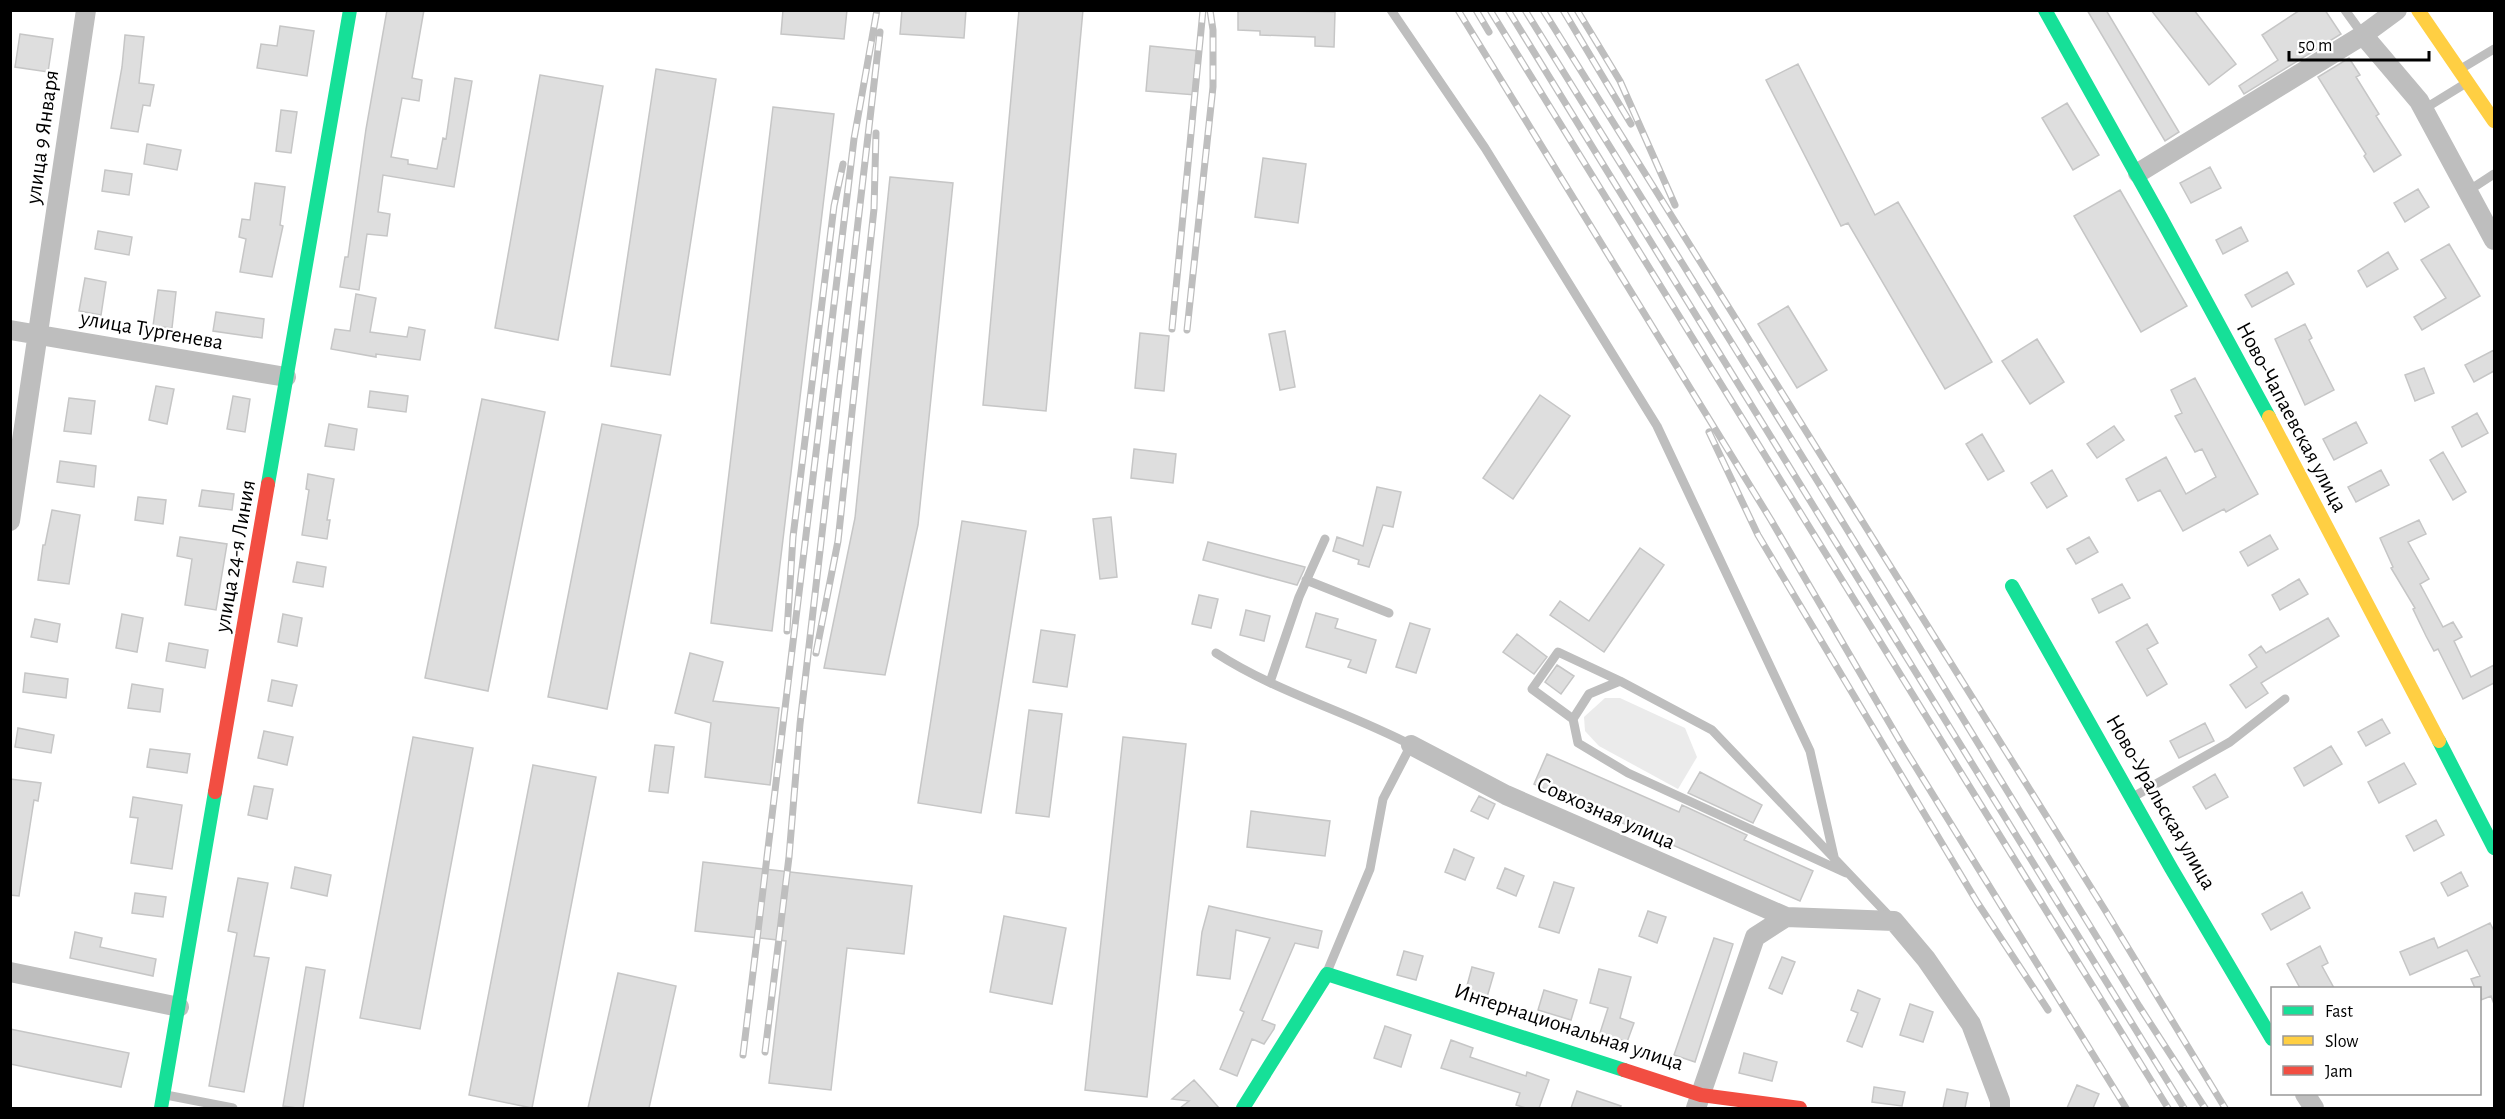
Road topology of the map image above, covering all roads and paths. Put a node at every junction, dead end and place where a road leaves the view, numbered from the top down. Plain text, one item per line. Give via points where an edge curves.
1 (86, 10) edge
2 (350, 10) edge
3 (1391, 10) edge
4 (2045, 10) edge
5 (2346, 10) edge
6 (2397, 10) edge
7 (2418, 10) edge
8 (2363, 35) junction
9 (2494, 49) edge
10 (2459, 70) junction
11 (2468, 82) junction
12 (2424, 109) junction
13 (2494, 121) edge
14 (2138, 172) junction
15 (2494, 174) edge
16 (2468, 191) junction
17 (2494, 240) edge
18 (10, 330) edge
19 (39, 335) junction
20 (286, 377) junction
21 (10, 521) edge
22 (1325, 539) dead end
23 (1306, 580) junction
24 (2012, 586) dead end
25 (1389, 613) dead end
26 (1216, 653) dead end
27 (1620, 681) junction
28 (1270, 682) junction
29 (2285, 699) dead end
30 (1573, 719) junction
31 (1411, 745) junction
32 (2131, 798) junction
33 (2494, 848) edge
34 (1835, 861) junction
35 (1846, 873) junction
36 (1785, 917) junction
37 (1894, 921) junction
38 (10, 972) edge
39 (1327, 974) junction
40 (179, 1008) junction
41 (2271, 1037) edge
42 (2306, 1095) edge
43 (162, 1102) edge
44 (1698, 1102) edge
45 (1996, 1106) edge
46 (234, 1108) edge
47 (1243, 1108) edge
48 (1800, 1108) edge
49 (2314, 1108) edge

1 - 19 street, улица 9 Января
2 - 20 street, улица 24-я Линия
3 - 34 lane via 1485,148 1657,426 1810,751
4 - 14 street, Ново-Чапаевская улица
5 - 8 lane
6 - 8 street
7 - 10 street
8 - 12 street
8 - 14 street
9 - 10 lane
10 - 11 street
11 - 12 lane
11 - 13 street
12 - 16 street
14 - 33 street, Ново-Чапаевская улица
15 - 16 lane
16 - 17 street
18 - 19 street, улица Тургенева
19 - 20 street, улица Тургенева
19 - 21 street, улица 9 Января
20 - 40 street, улица 24-я Линия
22 - 23 lane
23 - 25 lane
23 - 28 lane
24 - 32 street, Ново-Уральская улица
26 - 28 lane
27 - 30 lane via 1589,694
27 - 30 lane via 1558,652 1532,689
27 - 34 lane via 1712,730
28 - 31 lane
29 - 32 lane via 2230,742
30 - 35 lane via 1578,743 1628,773
31 - 36 street, Совхозная улица via 1506,795
31 - 39 lane via 1383,800 1370,869
32 - 41 street, Ново-Уральская улица
34 - 35 lane
35 - 37 lane
36 - 37 street
36 - 44 street via 1755,937
37 - 45 street via 1971,1024
38 - 40 street
39 - 44 street, Интернациональная улица
39 - 47 street
40 - 43 street, улица 24-я Линия
42 - 49 street
43 - 46 lane
44 - 48 street, Интернациональная улица

